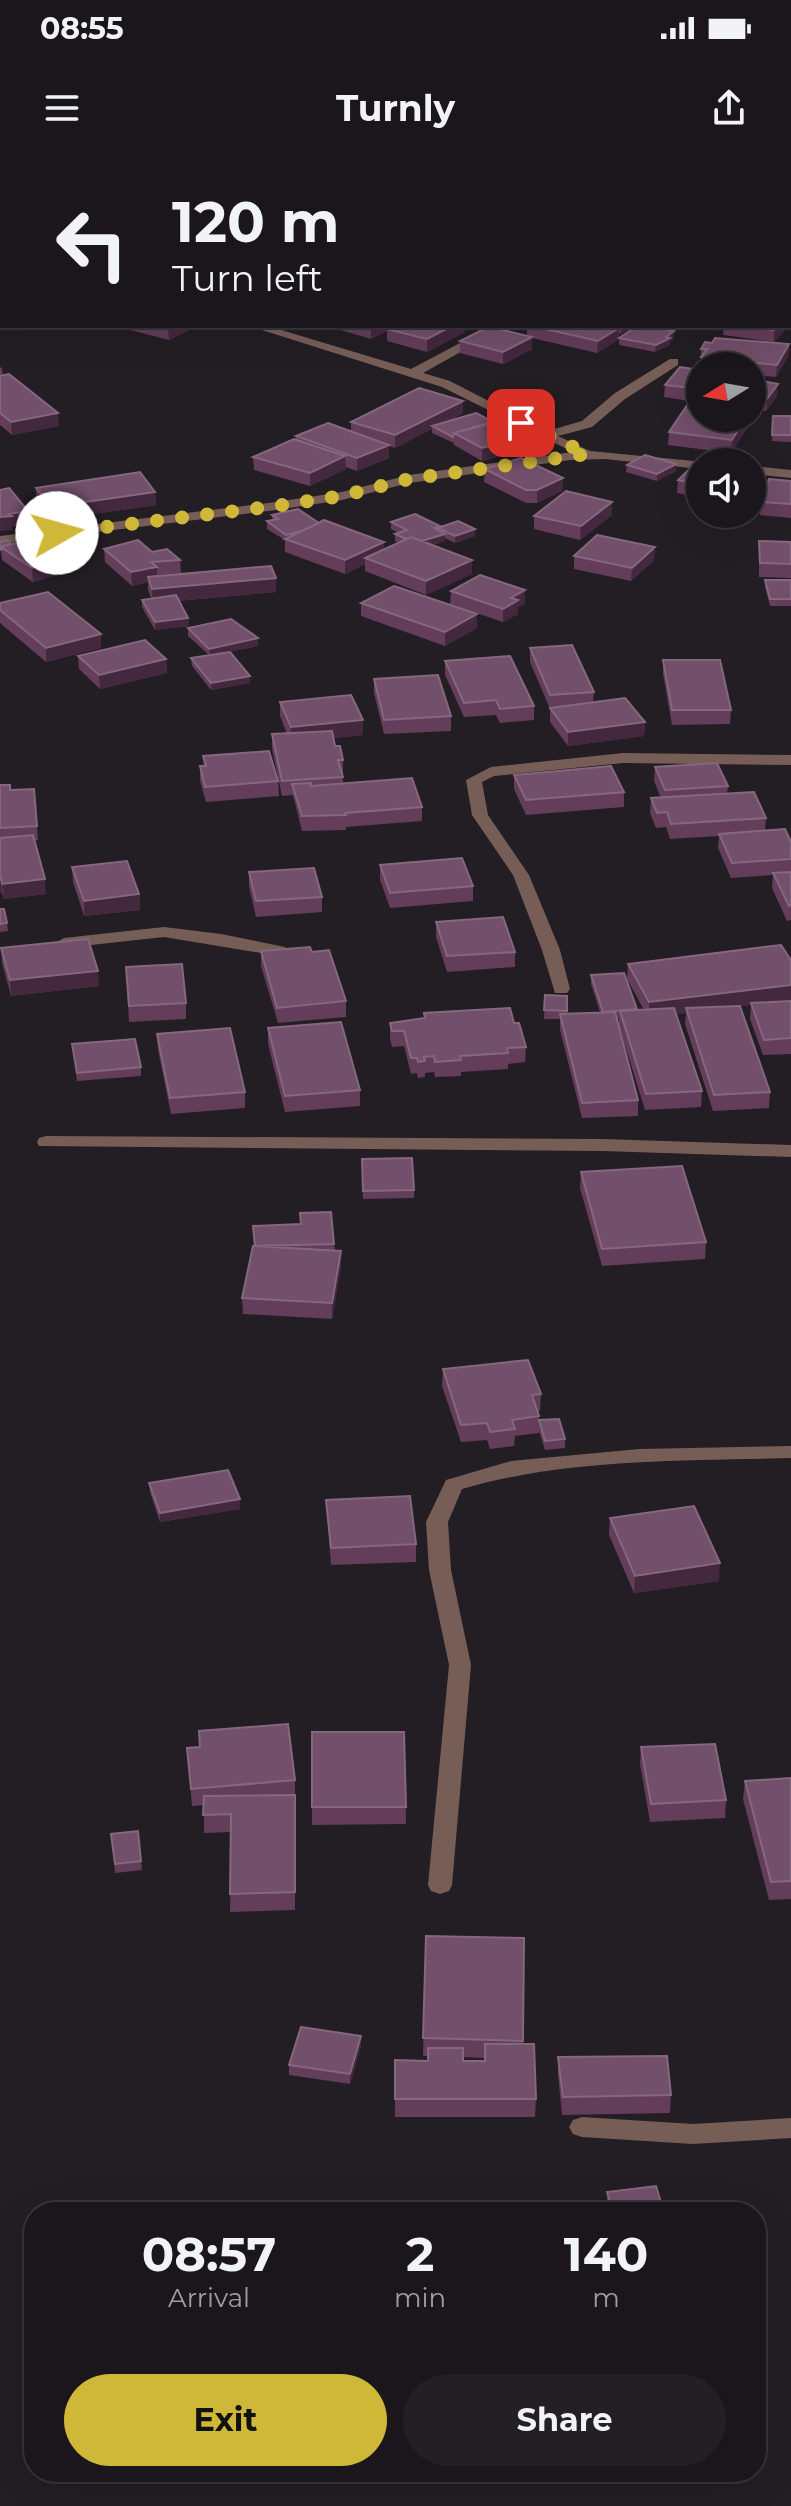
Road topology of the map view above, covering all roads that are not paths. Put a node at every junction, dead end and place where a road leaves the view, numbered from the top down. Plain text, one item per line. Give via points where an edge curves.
1 (262, 328) edge
2 (497, 328) edge
3 (674, 362) dead end
4 (413, 373) junction
5 (546, 436) junction
6 (588, 454) junction
7 (686, 464) edge
8 (766, 471) edge
9 (791, 474) edge
10 (0, 540) edge
11 (791, 760) edge
12 (49, 945) edge
13 (279, 951) edge
14 (561, 989) dead end
15 (46, 1142) dead end
16 (791, 1151) edge
17 (791, 1452) edge
18 (440, 1885) dead end
19 (582, 2127) dead end
20 (791, 2128) edge

1 - 4 street
2 - 4 street
3 - 5 street via 587,424
4 - 5 street via 446,384
5 - 6 street
6 - 7 street
6 - 10 street via 409,479 276,506
8 - 9 street
11 - 14 street via 623,758 491,772 474,780 480,815 521,875
12 - 13 street via 164,932
15 - 16 street
17 - 18 street via 639,1455 525,1466 453,1485 437,1522 440,1570 460,1665
19 - 20 street via 693,2134

